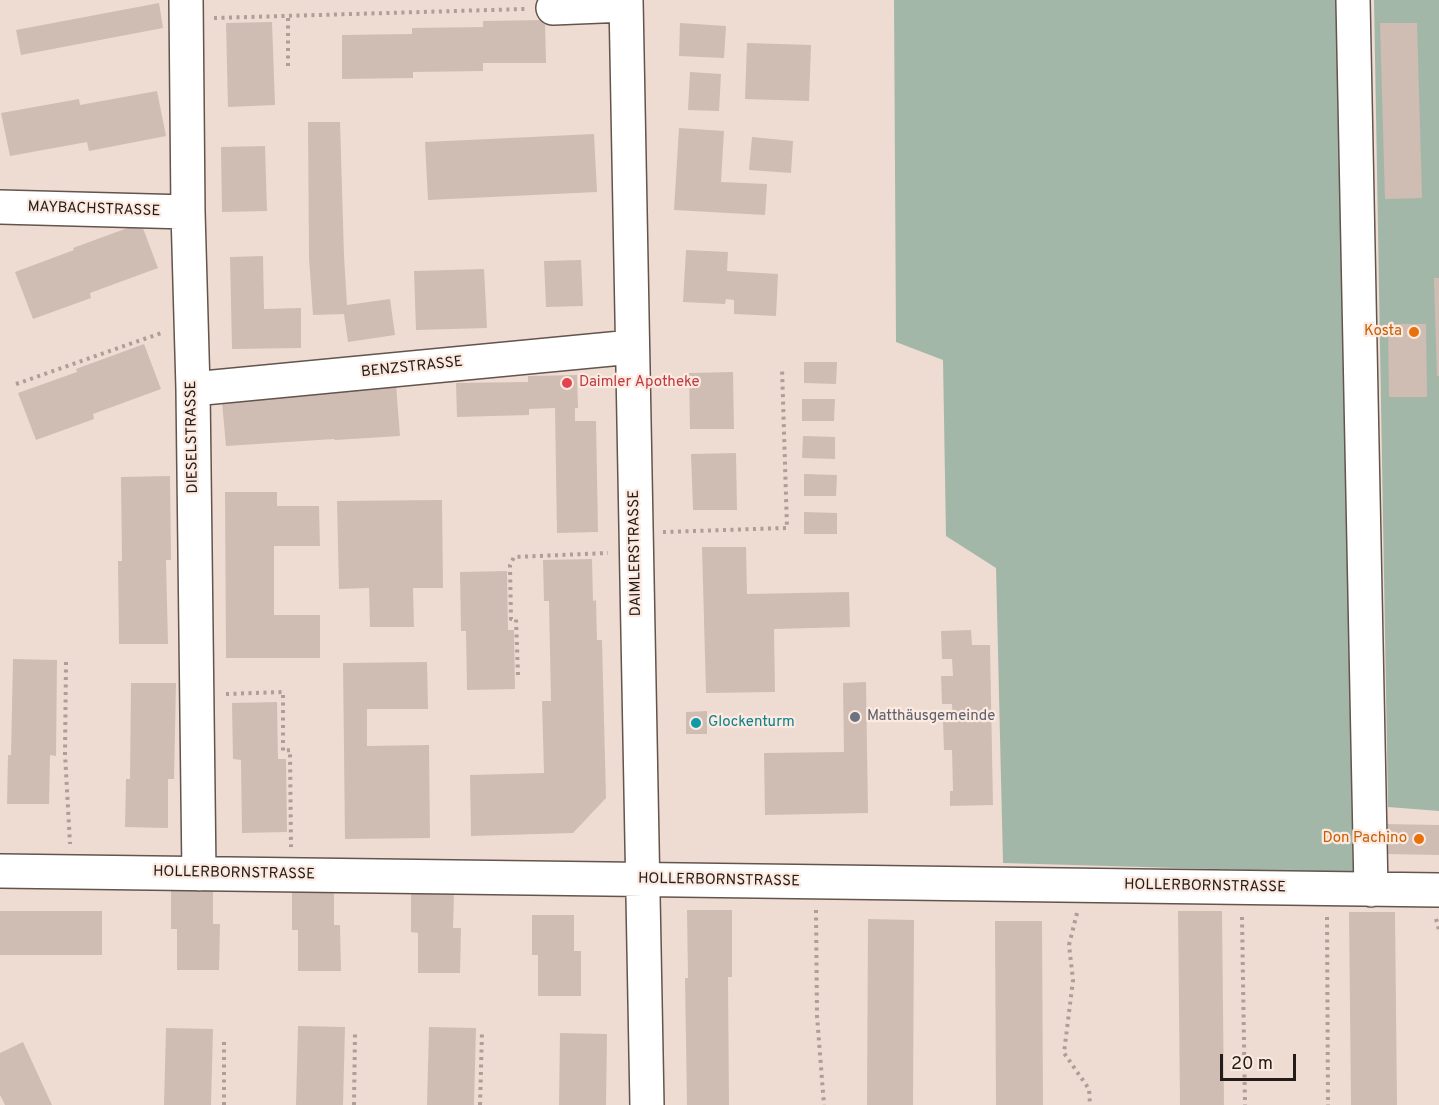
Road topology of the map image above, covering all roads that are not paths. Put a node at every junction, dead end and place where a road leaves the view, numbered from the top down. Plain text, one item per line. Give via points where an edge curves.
1 (1353, 0) edge
2 (626, 3) edge
3 (553, 8) road end
4 (186, 9) edge
5 (0, 207) edge
6 (188, 213) junction
7 (632, 347) junction
8 (192, 389) junction
9 (0, 871) edge
10 (199, 874) junction
11 (642, 880) junction
12 (1371, 890) junction
13 (1439, 890) edge
14 (647, 1105) edge

1 - 12 street
2 - 3 street
2 - 7 street, DAIMLERSTRASSE
4 - 6 street, DIESELSTRASSE
5 - 6 street, MAYBACHSTRASSE
6 - 8 street, DIESELSTRASSE
7 - 8 street, BENZSTRASSE
7 - 11 street, DAIMLERSTRASSE
8 - 10 street, DIESELSTRASSE
9 - 10 street, HOLLERBORNSTRASSE
10 - 11 street, HOLLERBORNSTRASSE
11 - 12 street, HOLLERBORNSTRASSE
11 - 14 street, DAIMLERSTRASSE
12 - 13 street, HOLLERBORNSTRASSE

